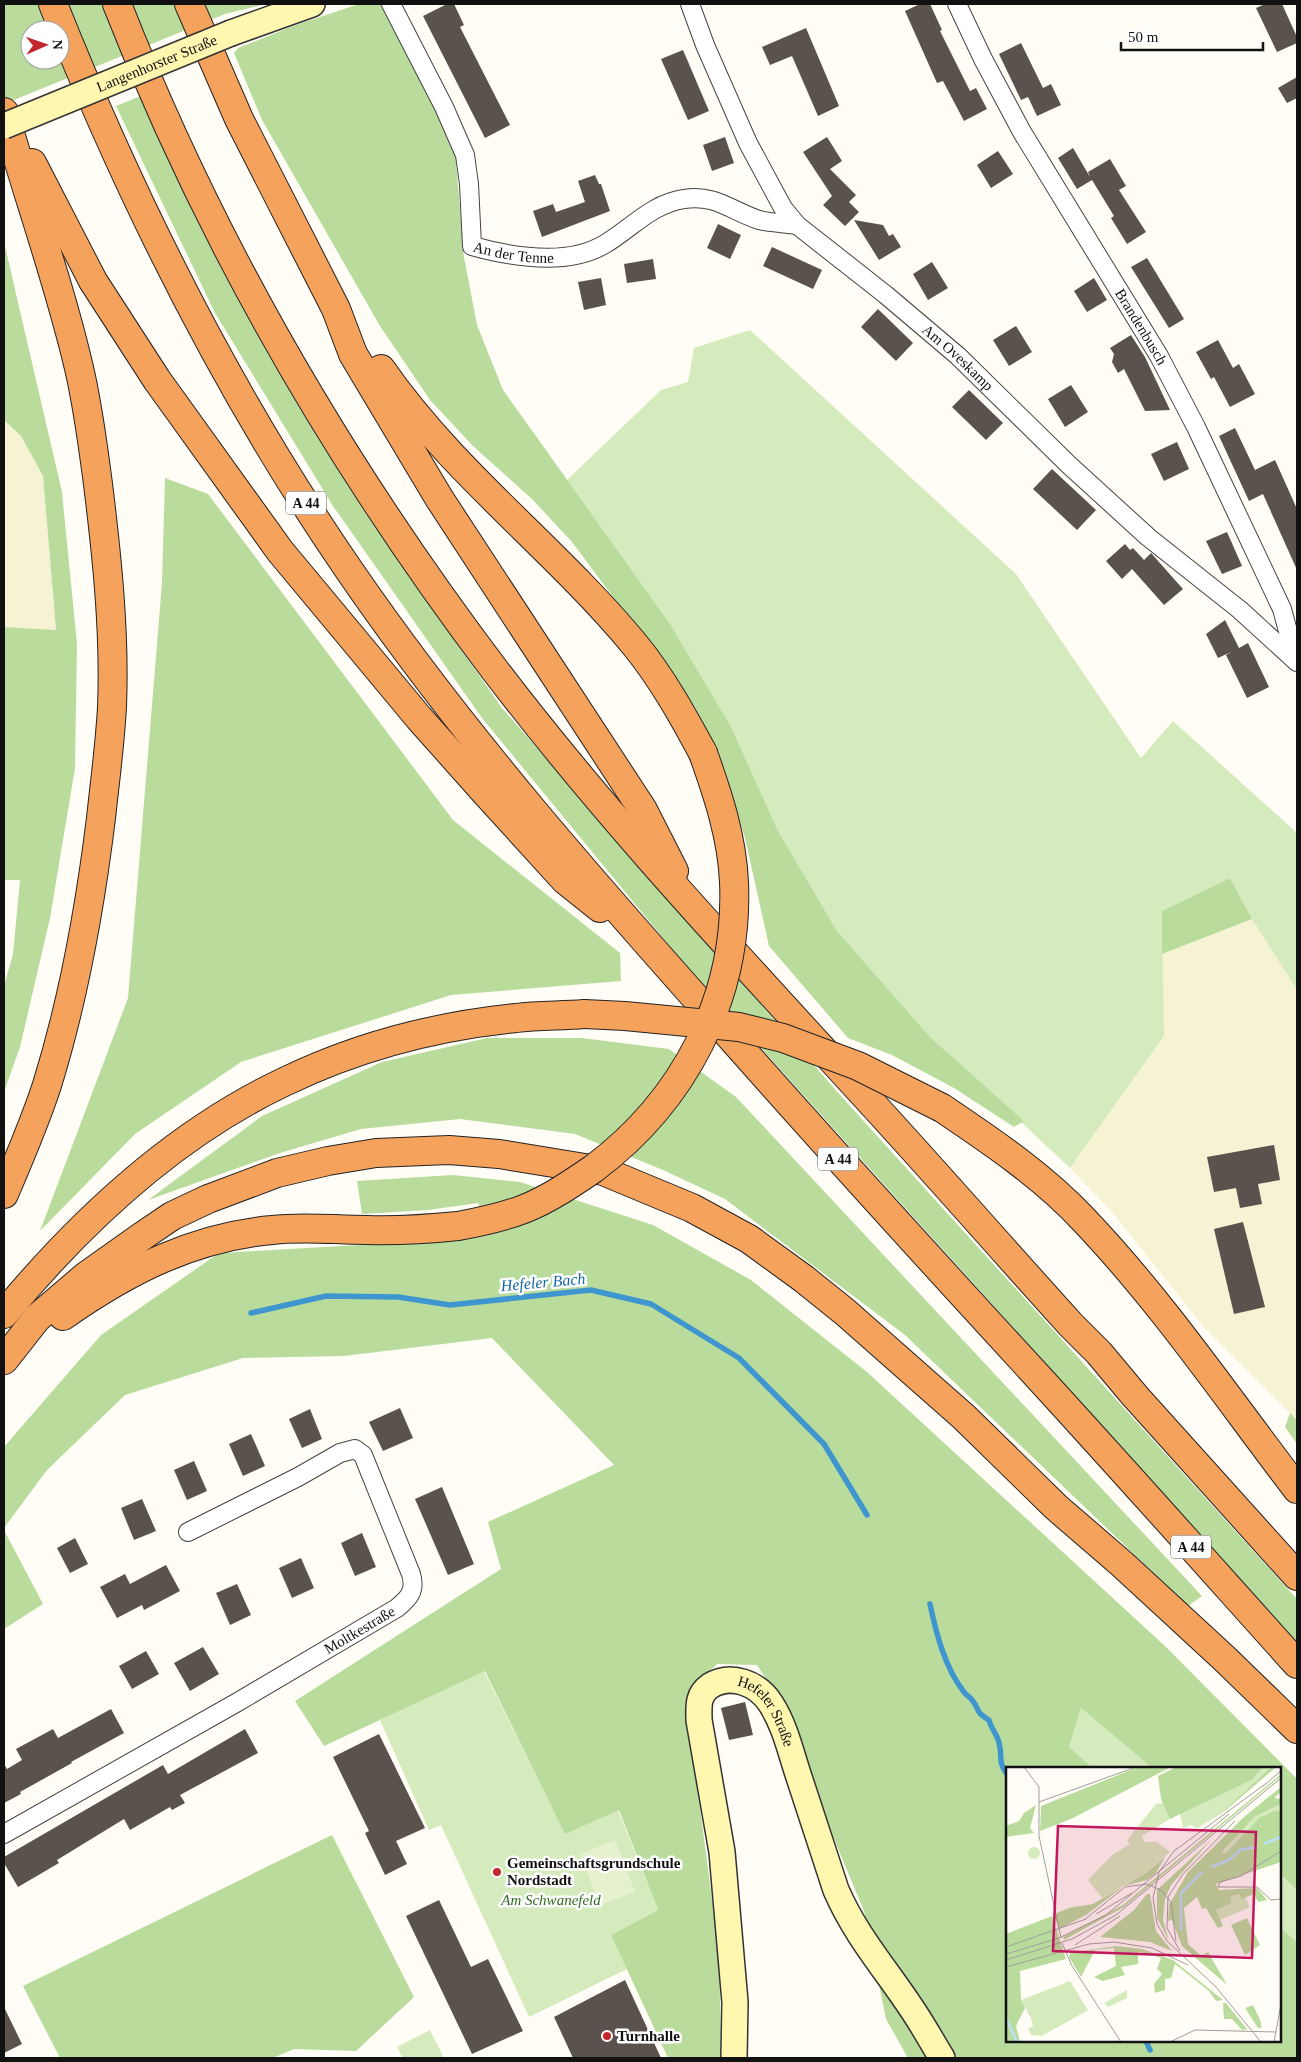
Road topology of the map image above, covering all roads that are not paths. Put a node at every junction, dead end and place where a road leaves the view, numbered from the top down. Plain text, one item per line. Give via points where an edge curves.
1 (53, 4) edge
2 (117, 4) edge
3 (189, 4) edge
4 (312, 4) edge
5 (391, 4) edge
6 (690, 4) edge
7 (957, 4) edge
8 (4, 94) edge
9 (4, 112) edge
10 (4, 126) edge
11 (797, 225) junction
12 (336, 309) junction
13 (1297, 663) edge
14 (693, 908) junction
15 (649, 946) junction
16 (4, 1194) edge
17 (4, 1314) edge
18 (4, 1360) edge
19 (4, 1368) edge
20 (1297, 1489) edge
21 (188, 1532) dead end
22 (1297, 1576) edge
23 (1297, 1664) edge
24 (1297, 1728) edge
25 (4, 1834) edge
26 (734, 2058) edge
27 (942, 2058) edge

1 - 15 highway, A 44 via 127,178 180,288 297,489 400,642 502,776
2 - 14 highway via 182,158 233,260 346,456 501,678
3 - 12 highway via 239,119
4 - 10 main road, Langenhorster Straße, bridge via 231,33
5 - 11 street, An der Tenne via 444,107 464,155 472,246 501,254 534,257 581,254 604,245 666,203 685,199 722,202 759,220
6 - 11 street, Am Oveskamp via 748,142 783,208
7 - 13 street, Brandenbusch via 1022,132 1159,356 1196,427 1282,609
8 - 15 highway via 35,172 93,281 157,380 280,552 426,725 565,880
9 - 16 highway via 80,370 105,536 112,697 94,879 77,970 46,1088
11 - 13 street, Am Oveskamp via 958,356 1148,537 1240,610
12 - 14 highway via 353,354 439,498 643,810
12 - 19 highway, bridge via 441,446 568,572 635,645 683,716 704,754 722,806 730,848 734,908 730,950 720,990 689,1065 665,1098 612,1154 546,1199 523,1210 458,1226 413,1230 273,1229 192,1246 136,1270 91,1296
14 - 22 highway via 1071,1326 1099,1352
15 - 23 highway, A 44 via 820,1140
17 - 20 highway, bridge via 91,1218 143,1173 198,1132 284,1082 383,1044 449,1028 517,1018 584,1014 739,1027 783,1038 858,1066 942,1108 1029,1170 1083,1218 1155,1300
18 - 24 highway via 37,1318 86,1276 141,1237 172,1216 208,1199 277,1173 376,1153 449,1150 499,1154 602,1171 692,1208 749,1239 838,1306 964,1417 1056,1507 1122,1564
21 - 25 street, Moltkestraße via 298,1477 340,1452 355,1449 363,1455 384,1502 414,1582 413,1590 397,1608
26 - 27 main road, Hefeler Straße via 735,2002 722,1852 698,1700 706,1688 719,1680 747,1682 771,1704 846,1913

